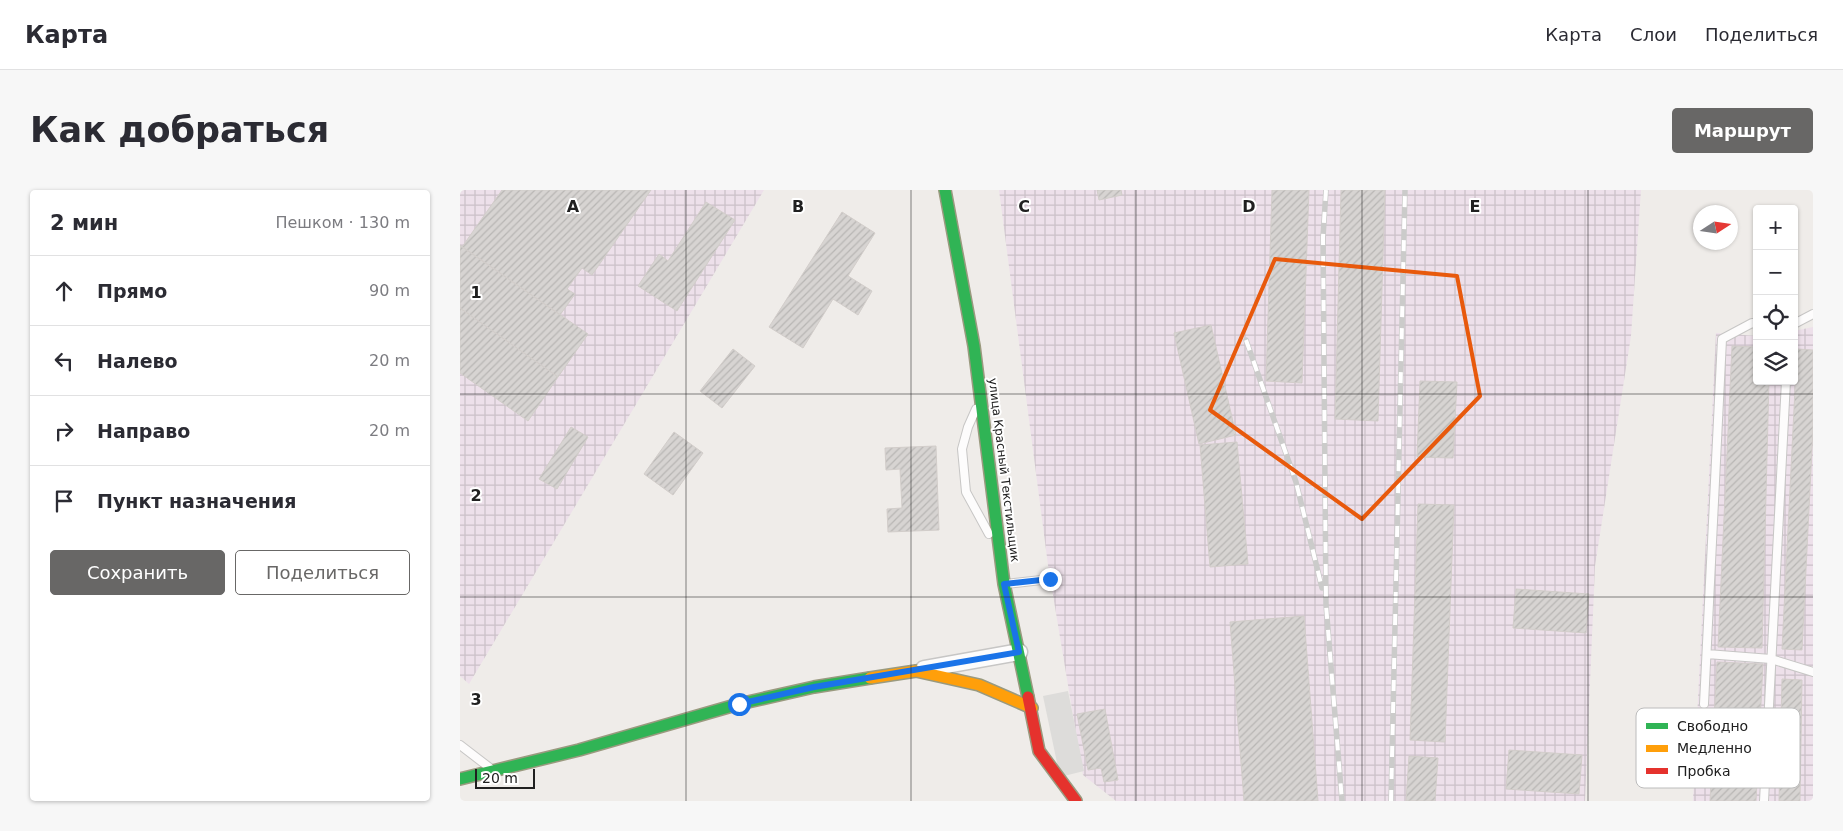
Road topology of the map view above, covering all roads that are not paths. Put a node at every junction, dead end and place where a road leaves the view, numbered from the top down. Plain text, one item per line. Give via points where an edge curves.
1 (945, 190) edge
2 (1813, 314) edge
3 (1798, 322) edge
4 (1753, 324) edge
5 (1786, 385) edge
6 (981, 398) junction
7 (1002, 562) junction
8 (1050, 579) dead end
9 (1004, 584) junction
10 (1019, 652) junction
11 (1707, 654) junction
12 (1771, 659) junction
13 (916, 671) junction
14 (1813, 672) edge
15 (1704, 704) dead end
16 (1032, 708) junction
17 (1769, 708) edge
18 (460, 745) edge
19 (493, 770) junction
20 (460, 779) edge
21 (1765, 788) edge
22 (1076, 801) edge
23 (1764, 801) edge

1 - 6 street, улица Красный Текстильщик
2 - 3 lane
4 - 11 lane via 1722,339
5 - 12 lane
6 - 7 street, улица Красный Текстильщик
6 - 7 lane via 962,450 966,492
7 - 9 street, улица Красный Текстильщик
8 - 9 lane
9 - 10 street, улица Красный Текстильщик
10 - 13 street
10 - 16 street, улица Красный Текстильщик
11 - 12 lane
11 - 15 lane
12 - 14 lane
12 - 17 lane
13 - 16 street via 979,685
13 - 19 street via 814,687 739,704 579,750
16 - 22 street, улица Красный Текстильщик via 1039,751
18 - 19 lane
19 - 20 street
21 - 23 lane

